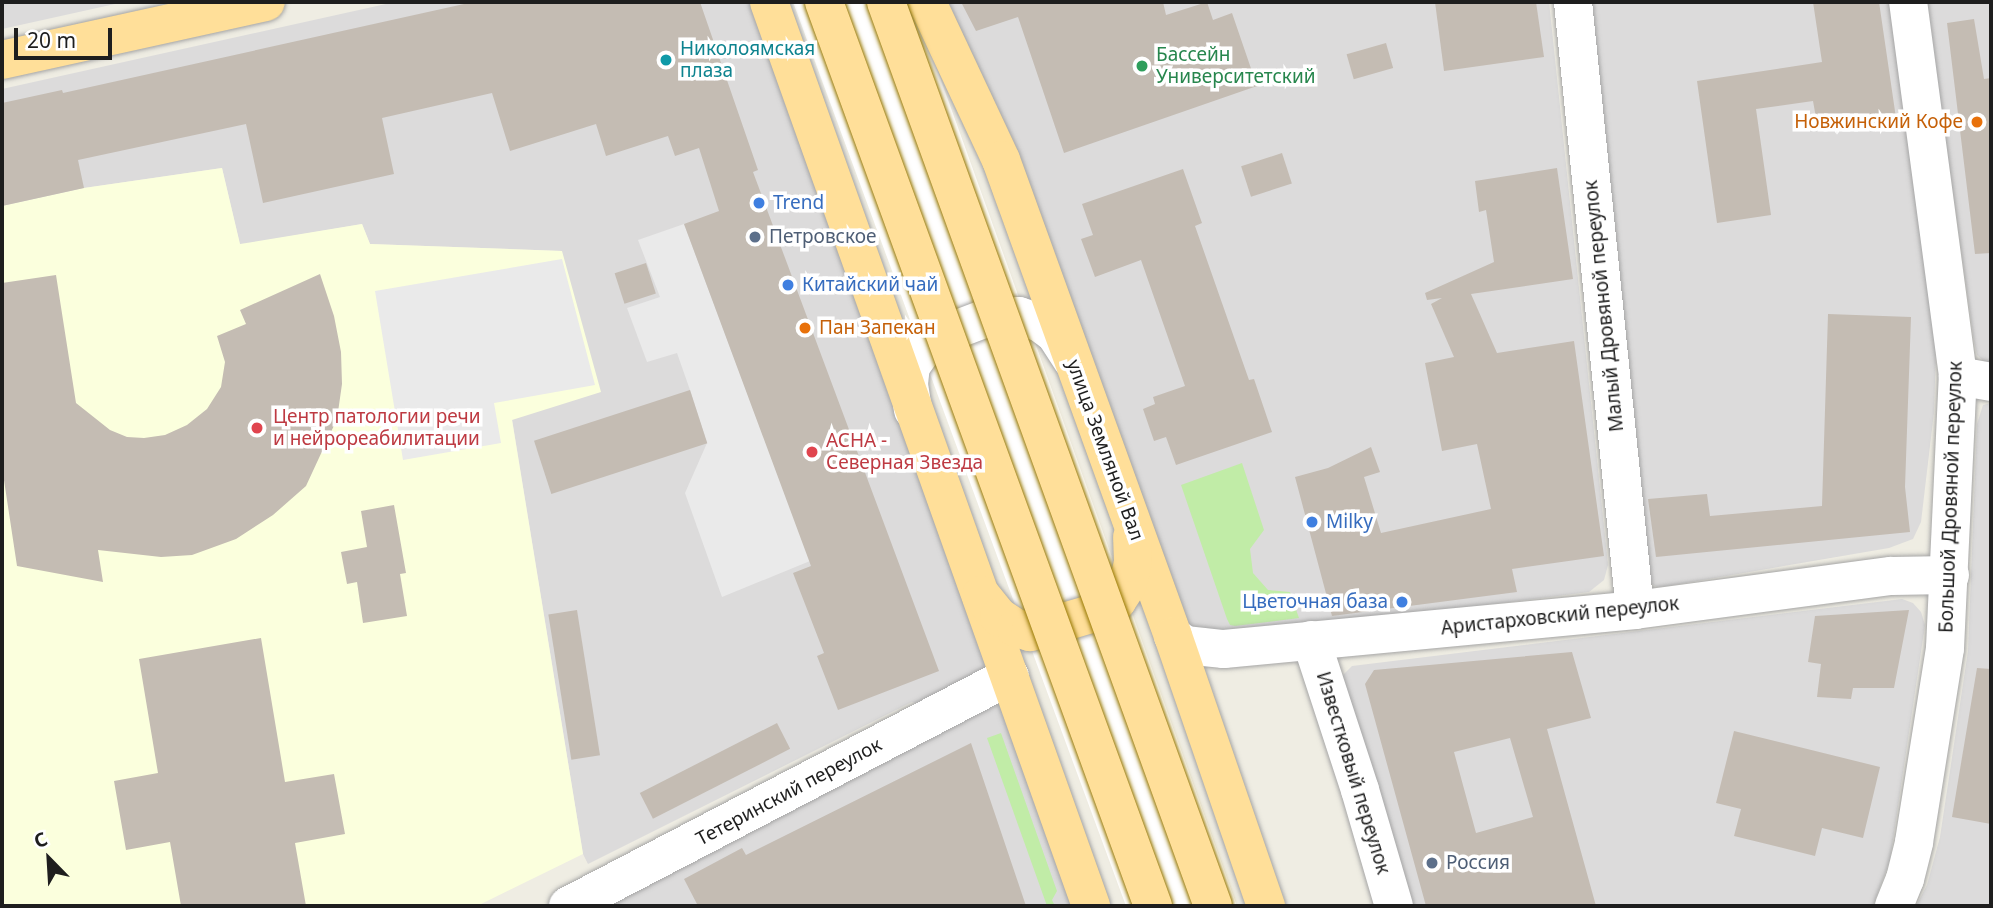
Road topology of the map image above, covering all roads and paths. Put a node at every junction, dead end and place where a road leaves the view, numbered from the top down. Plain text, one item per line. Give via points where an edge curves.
1 (266, 2) edge
2 (769, 2) edge
3 (824, 2) edge
4 (886, 2) edge
5 (928, 2) edge
6 (1573, 2) edge
7 (1908, 2) edge
8 (2, 60) edge
9 (1073, 362) junction
10 (1975, 379) edge
11 (914, 416) junction
12 (1132, 524) junction
13 (1950, 575) junction
14 (978, 591) junction
15 (1635, 610) junction
16 (1173, 636) junction
17 (1311, 640) junction
18 (1010, 676) junction
19 (568, 906) edge
20 (1091, 906) edge
21 (1153, 906) edge
22 (1213, 906) edge
23 (1266, 906) edge
24 (1394, 906) edge
25 (1894, 906) edge

1 - 8 main road
2 - 11 main road
3 - 21 main road, bridge
4 - 22 main road, bridge
5 - 9 main road, улица Земляной Вал via 1001,160
6 - 15 street, Малый Дровяной переулок
7 - 10 street, Большой Дровяной переулок
9 - 11 street via 1055,334 1040,323 1019,316 989,317 947,333 924,348 911,366
9 - 12 main road, улица Земляной Вал
10 - 13 street, Большой Дровяной переулок
11 - 14 main road
12 - 14 main road via 1133,563 1128,584 1117,601 1101,611 1030,632 999,617
12 - 16 main road, улица Земляной Вал
13 - 15 street, Аристарховский переулок via 1891,576
13 - 25 street, Большой Дровяной переулок via 1945,649 1914,842
14 - 18 main road
15 - 17 street, Аристарховский переулок
16 - 17 street, Аристарховский переулок via 1185,645 1224,649
16 - 23 main road, улица Земляной Вал
17 - 24 street, Известковый переулок
18 - 19 street, Тетеринский переулок
18 - 20 main road

